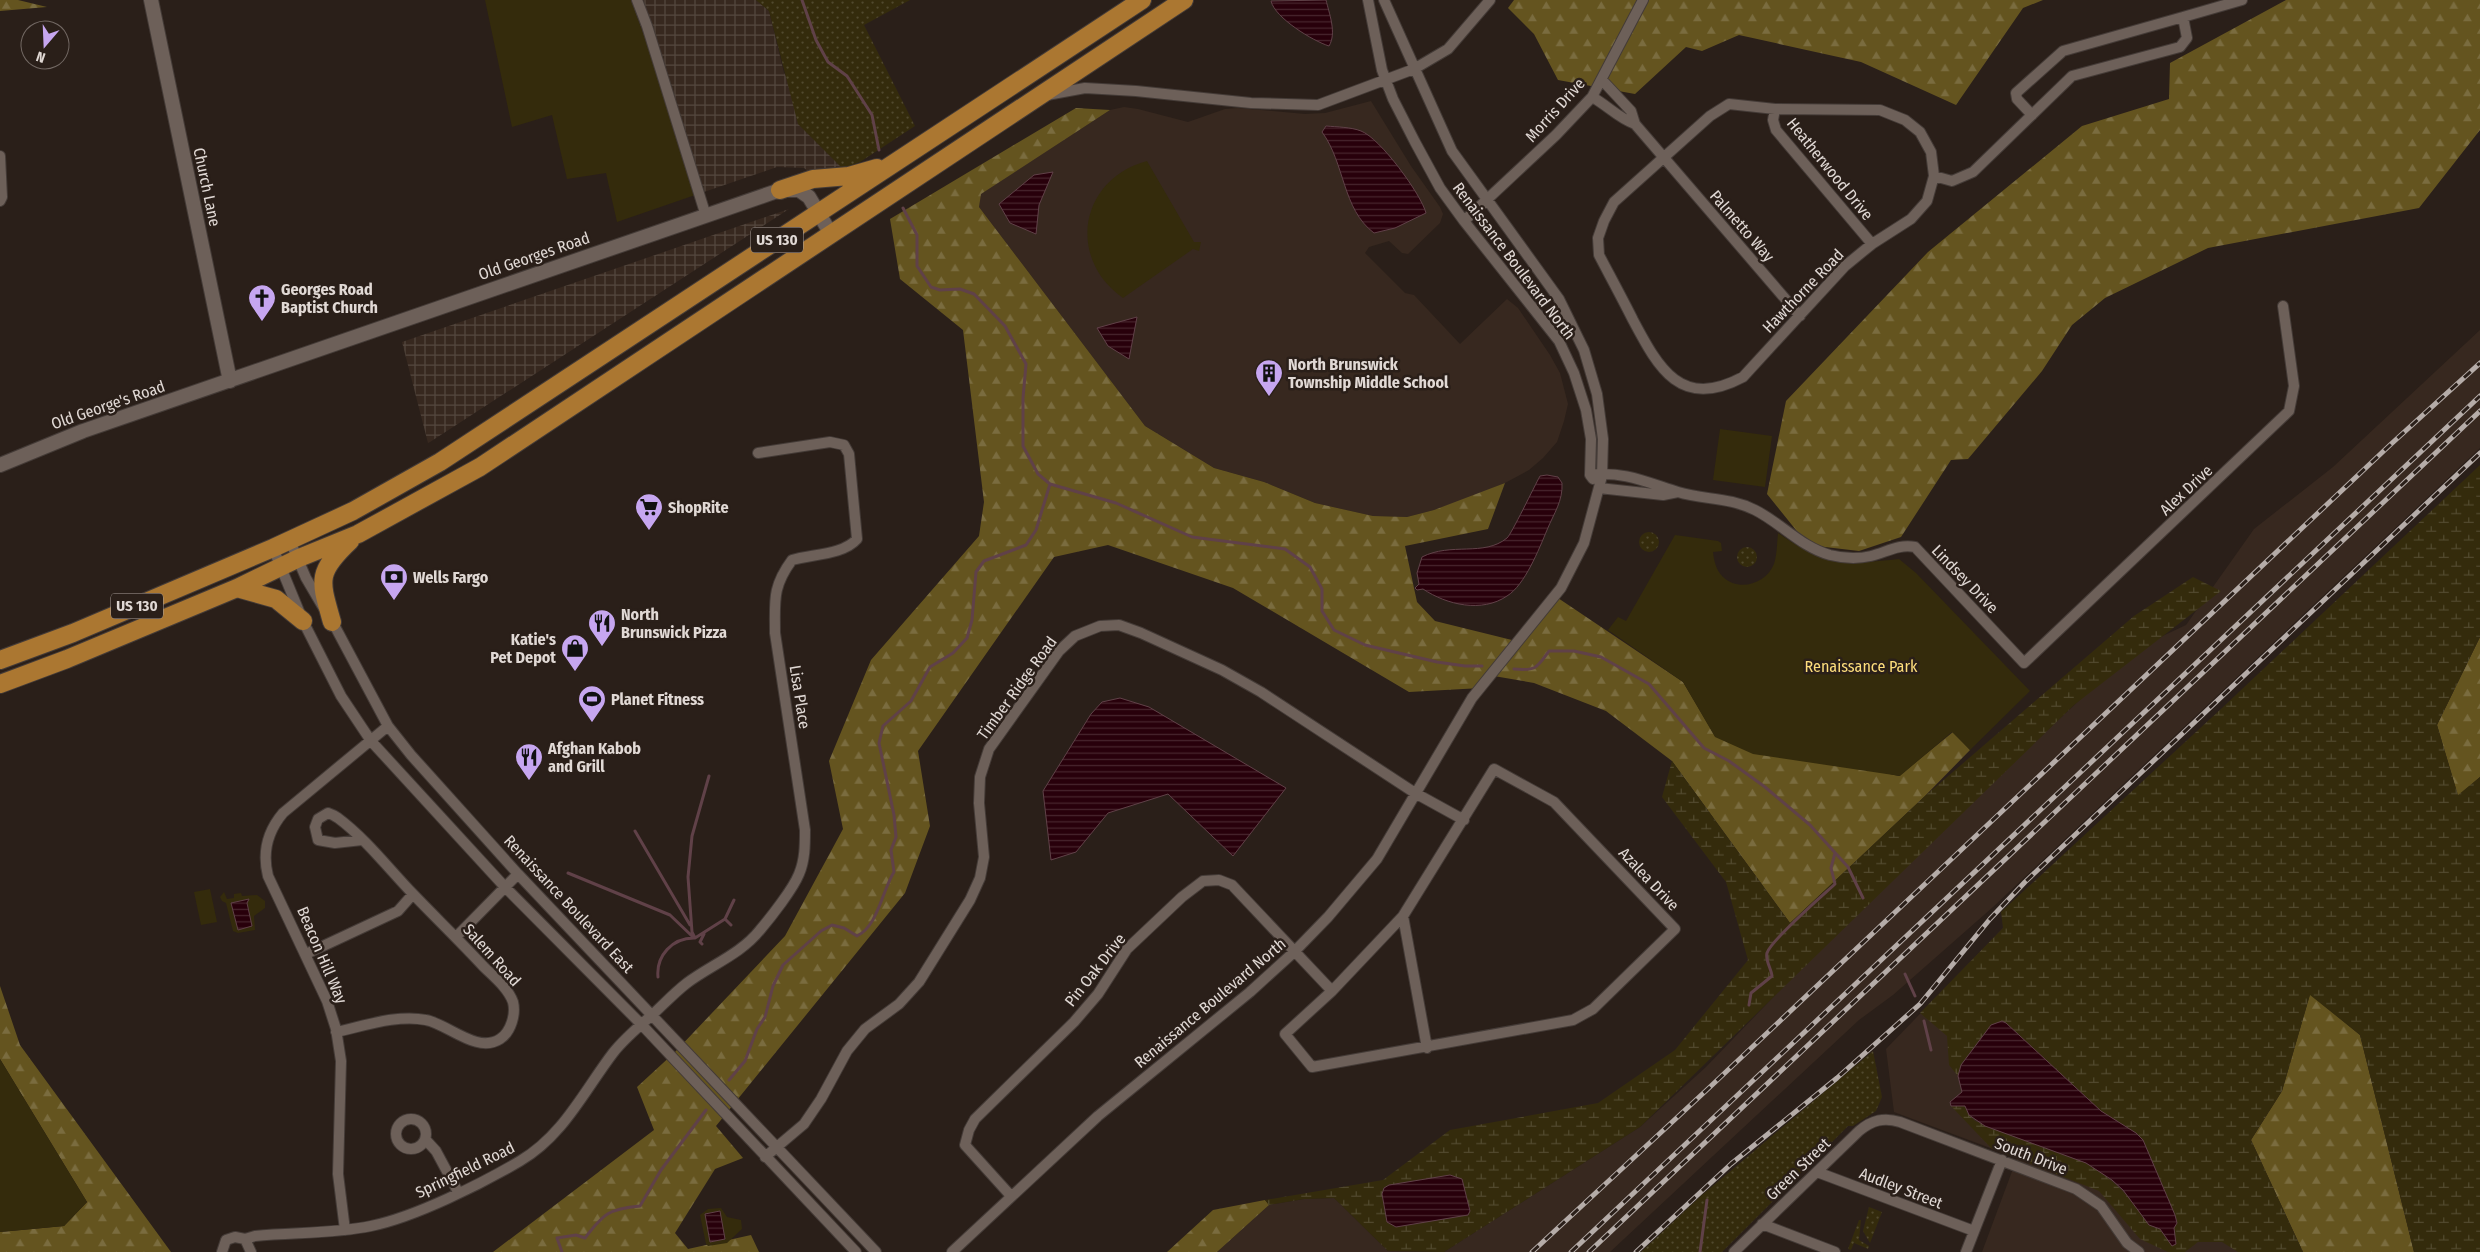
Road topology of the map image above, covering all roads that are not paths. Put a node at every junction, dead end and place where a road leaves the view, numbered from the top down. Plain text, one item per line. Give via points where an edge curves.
1 (151, 0) edge
2 (637, 0) edge
3 (1142, 0) edge
4 (1184, 0) edge
5 (1368, 0) edge
6 (1384, 0) edge
7 (1490, 0) edge
8 (1643, 0) edge
9 (2242, 0) edge
10 (2183, 17) junction
11 (1414, 69) junction
12 (1602, 80) junction
13 (1386, 81) junction
14 (1592, 97) junction
15 (1036, 98) junction
16 (1775, 110) junction
17 (2032, 115) junction
18 (1635, 124) junction
19 (0, 156) edge
20 (1663, 157) junction
21 (892, 164) junction
22 (1934, 176) junction
23 (780, 190) junction
24 (1486, 199) junction
25 (0, 201) edge
26 (818, 212) junction
27 (706, 216) junction
28 (1464, 221) junction
29 (831, 234) junction
30 (1872, 244) junction
31 (2283, 306) dead end
32 (1800, 316) junction
33 (230, 381) junction
34 (758, 453) dead end
35 (0, 465) edge
36 (1602, 473) junction
37 (1590, 475) junction
38 (1599, 488) junction
39 (1678, 492) junction
40 (358, 534) junction
41 (290, 541) junction
42 (273, 548) junction
43 (298, 558) junction
44 (281, 567) junction
45 (237, 588) junction
46 (303, 621) junction
47 (332, 622) junction
48 (0, 660) edge
49 (2024, 663) joint
50 (0, 684) edge
51 (388, 726) junction
52 (371, 741) junction
53 (1415, 793) junction
54 (1464, 820) junction
55 (362, 840) dead end
56 (518, 874) junction
57 (504, 886) junction
58 (413, 894) junction
59 (1403, 916) junction
60 (456, 937) junction
61 (1294, 952) junction
62 (306, 954) junction
63 (1332, 991) junction
64 (652, 1015) junction
65 (641, 1024) junction
66 (336, 1032) junction
67 (1427, 1048) junction
68 (1890, 1120) joint
69 (425, 1139) dead end
70 (776, 1147) junction
71 (765, 1157) junction
72 (2002, 1160) junction
73 (1817, 1172) junction
74 (458, 1192) junction
75 (1011, 1196) junction
76 (1762, 1224) junction
77 (345, 1230) junction
78 (1974, 1231) junction
79 (245, 1239) junction
80 (222, 1252) edge
81 (251, 1252) edge
82 (856, 1252) edge
83 (876, 1252) edge
84 (952, 1252) edge
85 (1734, 1252) edge
86 (1835, 1252) edge
87 (1966, 1252) edge
88 (2139, 1252) edge

1 - 33 street, Church Lane
2 - 27 street
3 - 21 highway, US 130
4 - 15 highway, US 130
5 - 13 street, Renaissance Boulevard North
6 - 11 street, Renaissance Boulevard North
7 - 11 street via 1448,49
8 - 12 street, Morris Drive
9 - 10 street
10 - 17 street via 2187,38 2180,46 2072,76
10 - 17 street via 2063,51 2016,93 2017,99
11 - 13 street
11 - 24 street, Renaissance Boulevard North via 1452,151
12 - 14 street, Morris Drive
12 - 18 street via 1631,111
13 - 15 street via 1318,105 1251,103 1085,88
13 - 28 street, Renaissance Boulevard North via 1440,188
14 - 18 street via 1621,119
14 - 24 street, Morris Drive
15 - 29 highway, US 130
16 - 20 street, Hawthorne Road via 1729,104 1710,116
16 - 22 street, Hawthorne Road via 1880,110 1905,120 1920,132 1931,152
16 - 30 street, Heatherwood Drive via 1776,130
17 - 22 street via 1973,172 1952,181
18 - 20 street
19 - 25 street
20 - 32 street, Palmetto Way
20 - 32 street, Hawthorne Road via 1614,202 1598,238 1599,255 1654,360 1682,384 1706,390 1724,387 1743,377
21 - 23 highway via 849,176 814,179
21 - 26 highway, US 130
22 - 30 street, Hawthorne Road via 1927,201 1911,219
23 - 26 street, Old Georges Road via 799,190 809,197
23 - 27 street, Old Georges Road
24 - 28 street, Morris Drive
24 - 36 street, Renaissance Boulevard North via 1559,300 1584,350 1597,394 1603,439
26 - 29 street, Old Georges Road
26 - 41 highway, US 130 via 440,462 353,511
27 - 33 street, Old Georges Road
28 - 37 street, Renaissance Boulevard North via 1559,341 1586,410 1591,438
29 - 40 highway, US 130 via 496,456
30 - 32 street, Hawthorne Road via 1825,286
31 - 49 street, Alex Drive via 2294,386 2289,411
33 - 35 street, Old George's Road via 57,441
34 - 64 street, Lisa Place via 830,442 844,445 849,454 857,539 852,546 792,560 779,578 775,605 775,633 805,830 805,855 799,875 759,931 743,946 687,982
36 - 37 street, Lindsey Drive
36 - 38 street, Renaissance Boulevard North
36 - 39 street, Lindsey Drive via 1661,485
37 - 38 street
38 - 39 street, Lindsey Drive via 1663,496
38 - 53 street, Renaissance Boulevard North via 1584,543 1561,588 1472,698
39 - 49 street, Lindsey Drive via 1729,499 1756,510 1807,546 1830,555 1851,558 1871,556 1904,545 1915,547
40 - 43 highway, US 130
40 - 47 highway via 332,558 323,575 323,589
41 - 42 highway, US 130
41 - 43 street, Renaissance Boulevard East
42 - 44 street, Renaissance Boulevard East
42 - 48 highway, US 130 via 73,633
43 - 44 highway, US 130
43 - 47 street, Renaissance Boulevard East
44 - 45 highway, US 130
44 - 46 street, Renaissance Boulevard East
45 - 46 highway via 276,599
45 - 50 highway, US 130
46 - 52 street, Renaissance Boulevard East via 341,696
47 - 51 street, Renaissance Boulevard East
51 - 52 street, Beacon Hill Way
51 - 56 street, Renaissance Boulevard East
52 - 57 street, Renaissance Boulevard East
52 - 62 street, Beacon Hill Way via 332,770 284,813 268,838 265,862 268,876
53 - 54 street
53 - 61 street, Renaissance Boulevard North via 1377,859
53 - 70 street, Timber Ridge Road via 1222,670 1119,626 1100,626 1075,636 1058,651 989,748 980,777 984,857 980,878 970,900 919,982 899,1004 866,1029 847,1051 804,1124
54 - 59 street, Azalea Drive
54 - 67 street, Azalea Drive via 1494,769 1554,802 1675,929 1593,1008 1573,1020
55 - 58 street, Salem Road
56 - 57 street
56 - 64 street, Renaissance Boulevard East
57 - 60 street
57 - 65 street, Renaissance Boulevard East
58 - 60 street, Salem Road
58 - 62 street via 398,911
59 - 63 street, Azalea Drive
59 - 67 street
60 - 66 street, Salem Road via 508,991 514,1011 512,1022 501,1039 492,1043 470,1040 425,1019 379,1022
61 - 63 street
61 - 75 street, Renaissance Boulevard North via 1098,1116
61 - 75 street, Pin Oak Drive via 1232,885 1219,880 1203,881 1182,897 1127,949 1098,994 1074,1022 975,1119 966,1145
62 - 66 street, Beacon Hill Way via 327,1001
63 - 67 street, Azalea Drive via 1285,1034 1312,1068
64 - 65 street, Lisa Place
64 - 70 street, Renaissance Boulevard East
65 - 71 street, Renaissance Boulevard East
65 - 74 street, Springfield Road via 614,1051 576,1108 541,1147 521,1161
66 - 77 street, Beacon Hill Way via 341,1061 338,1174
68 - 72 street, South Drive
68 - 73 street, Green Street via 1880,1119 1868,1124
69 - 74 street via 436,1151
70 - 71 street, Timber Ridge Road
70 - 83 street, Renaissance Boulevard East
71 - 82 street, Renaissance Boulevard East
72 - 78 street
72 - 88 street, South Drive via 2067,1185 2093,1199
73 - 76 street, Green Street
73 - 78 street, Audley Street
74 - 77 street, Springfield Road via 400,1217
75 - 84 street, Renaissance Boulevard North
76 - 85 street, Green Street
76 - 86 street
77 - 79 street, Springfield Road via 322,1234 267,1234
78 - 87 street
79 - 80 street, Springfield Road via 231,1238 223,1244
79 - 81 street

